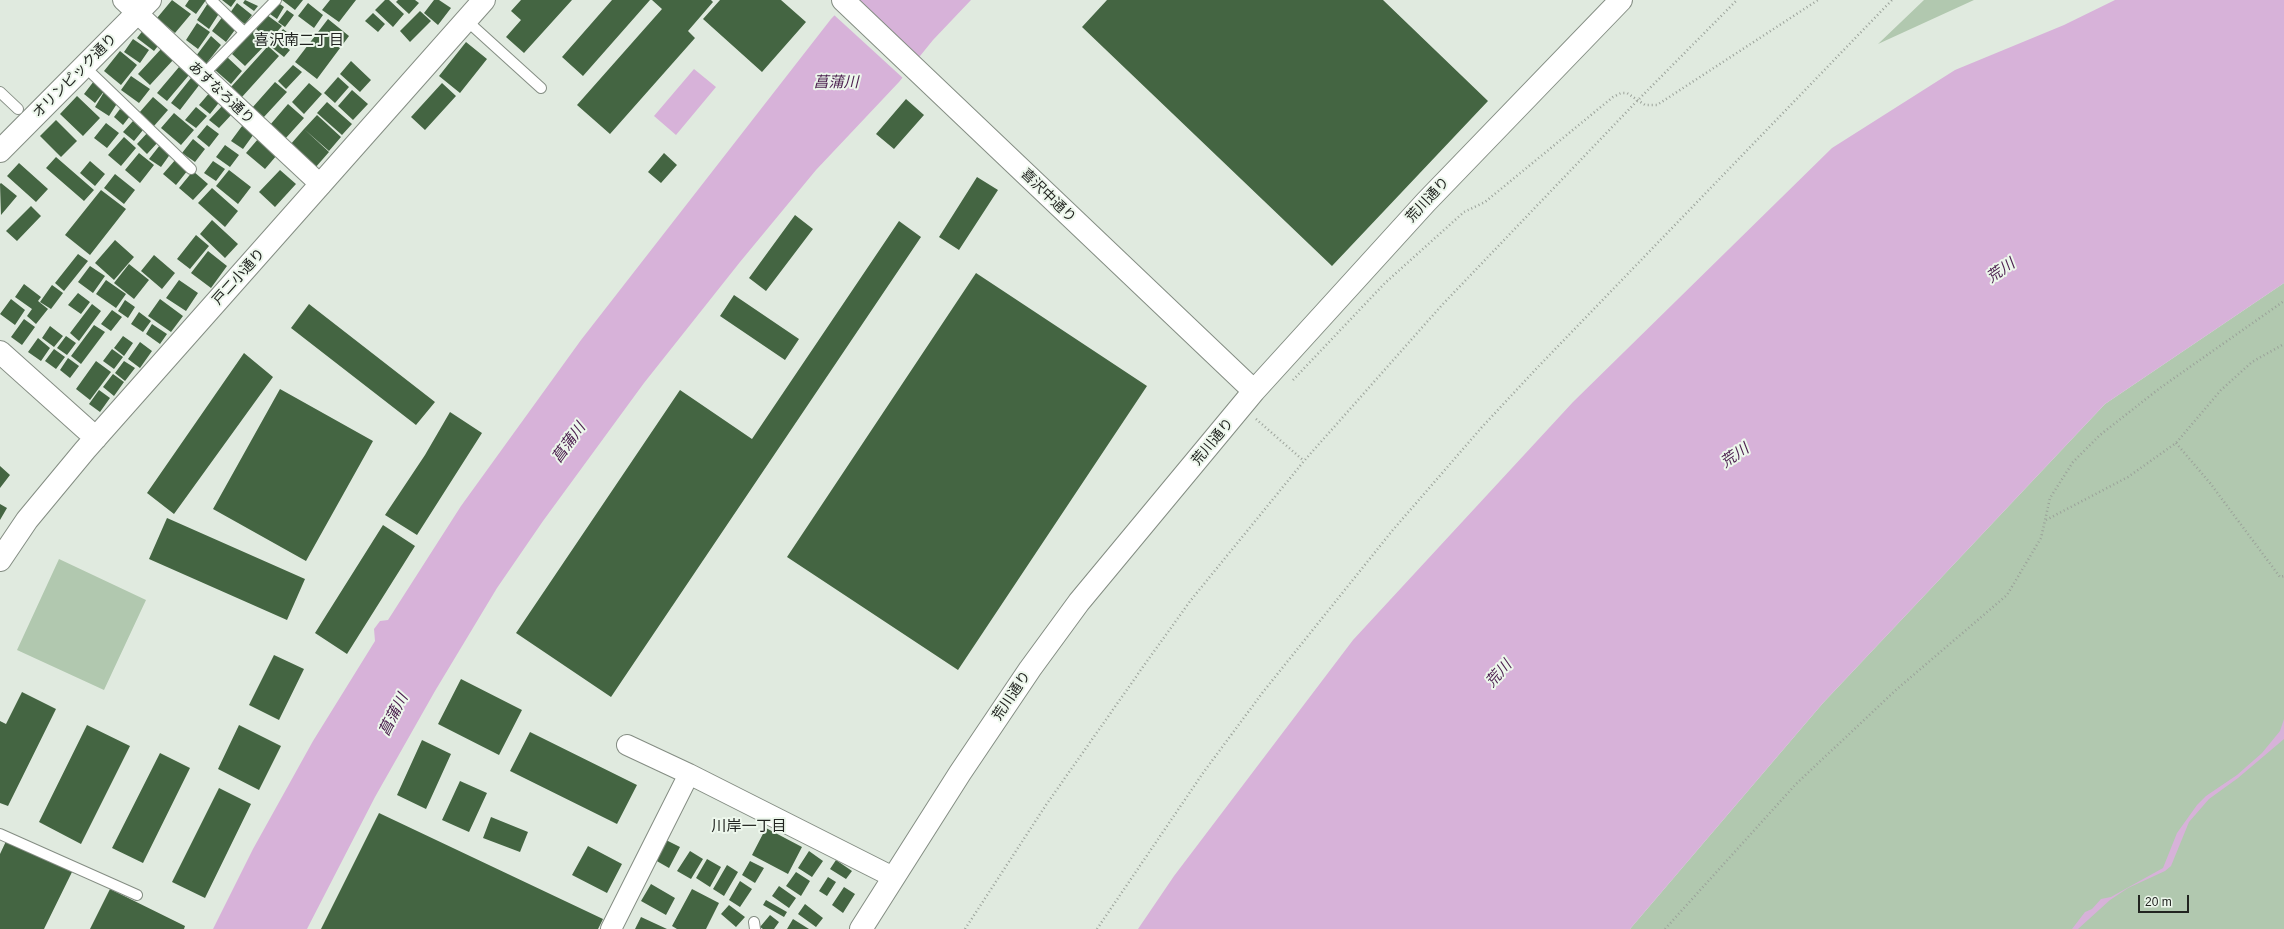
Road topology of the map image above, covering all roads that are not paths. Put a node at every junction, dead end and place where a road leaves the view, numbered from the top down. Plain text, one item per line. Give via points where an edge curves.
1 (211, 0) edge
2 (276, 0) edge
3 (484, 0) edge
4 (843, 0) edge
5 (1621, 0) edge
6 (137, 4) edge
7 (466, 20) junction
8 (244, 32) junction
9 (84, 66) junction
10 (202, 76) junction
11 (541, 88) dead end
12 (0, 92) edge
13 (18, 109) dead end
14 (0, 151) edge
15 (191, 169) dead end
16 (321, 185) junction
17 (0, 352) edge
18 (1248, 399) junction
19 (96, 438) junction
20 (0, 560) edge
21 (627, 745) dead end
22 (689, 774) junction
23 (0, 834) edge
24 (893, 877) junction
25 (137, 895) dead end
26 (611, 929) edge
27 (861, 929) edge

1 - 8 lane
2 - 8 lane
3 - 7 street, 戸二小通り
4 - 18 street, 喜沢中通り
5 - 18 street, 荒川通り via 1426,202
6 - 9 street, オリンピック通り
6 - 10 street, あすなろ通り
7 - 11 lane
7 - 16 street, 戸二小通り
8 - 10 lane
9 - 14 street, オリンピック通り
9 - 15 lane
10 - 16 street, あすなろ通り
12 - 13 lane
16 - 19 street, 戸二小通り
17 - 19 street
18 - 24 street, 荒川通り via 1074,608 981,740
19 - 20 street, 戸二小通り via 36,509
21 - 22 street
22 - 24 street
22 - 26 street
23 - 25 lane
24 - 27 street, 荒川通り

